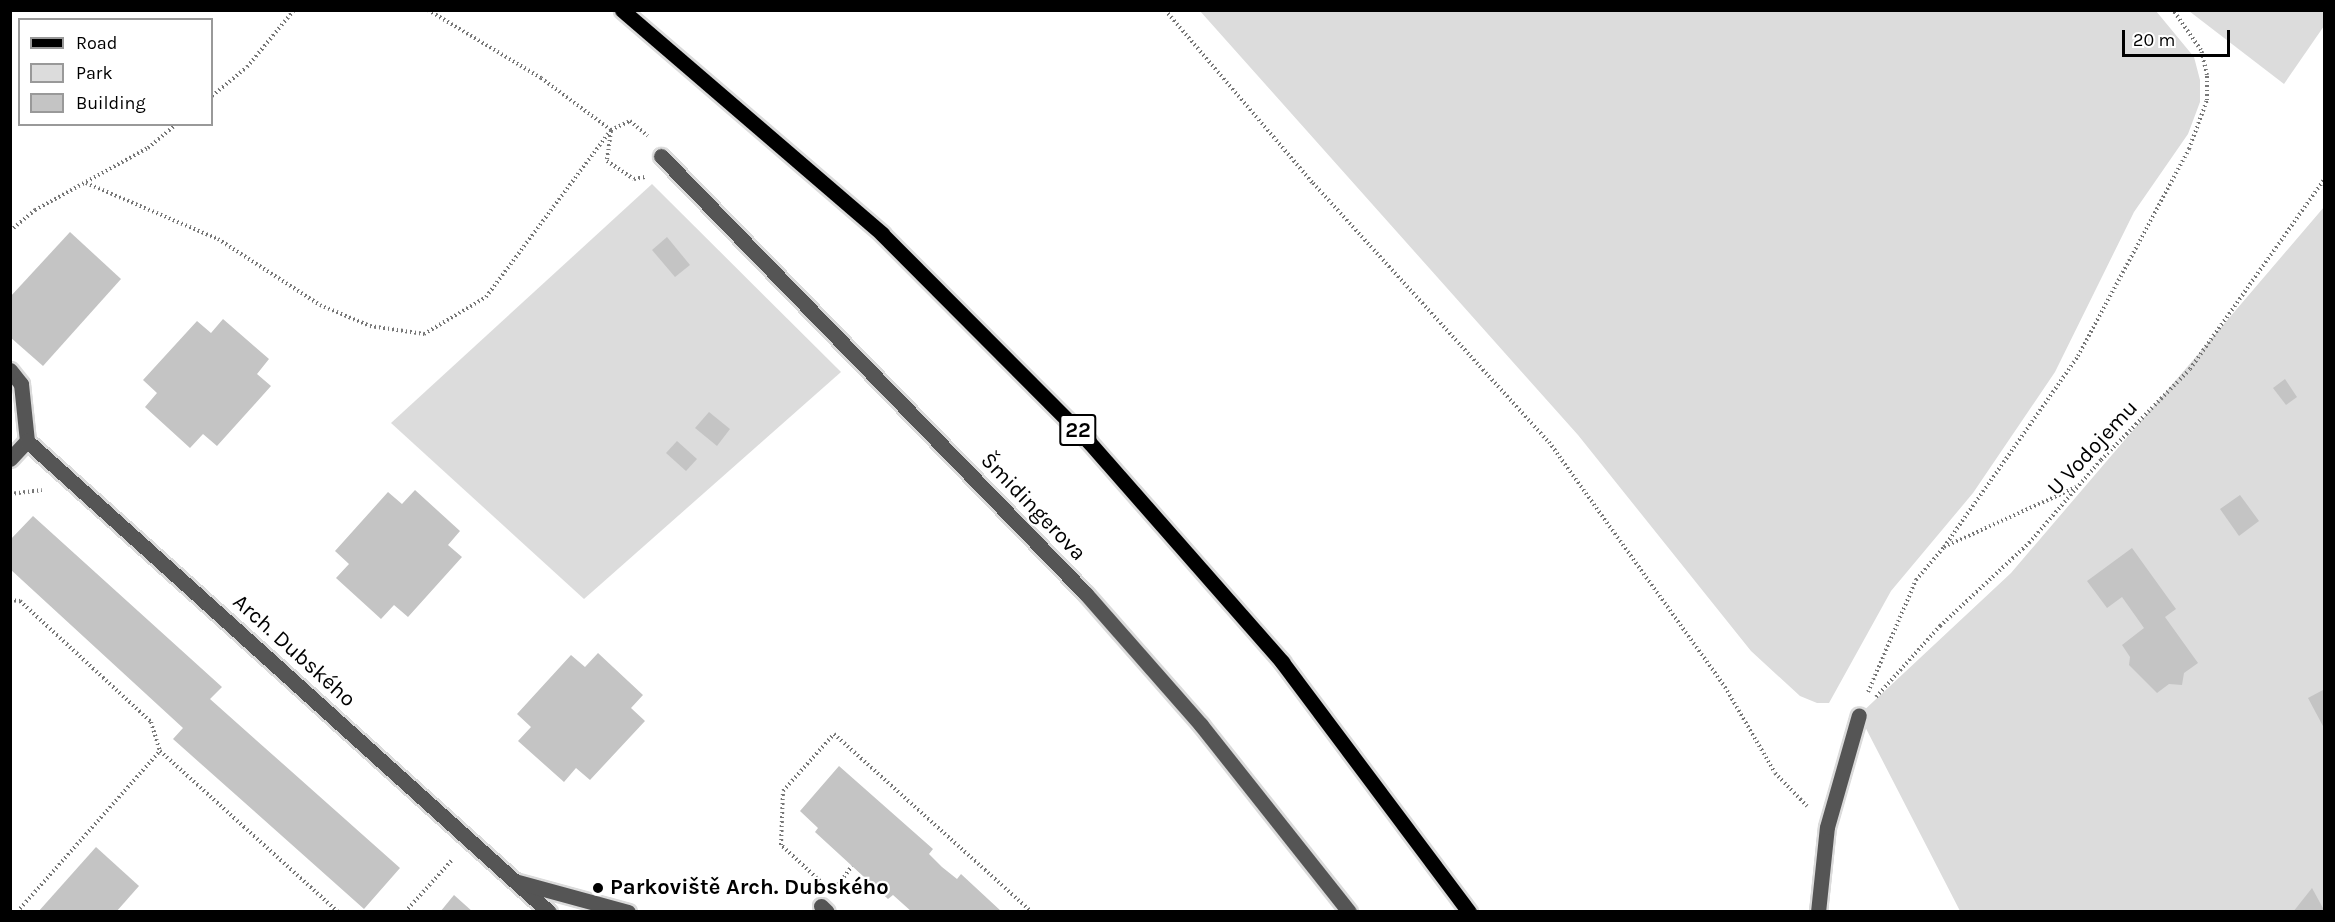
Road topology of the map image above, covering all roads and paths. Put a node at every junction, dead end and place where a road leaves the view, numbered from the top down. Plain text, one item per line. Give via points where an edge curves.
1 (294, 10) edge
2 (428, 10) edge
3 (622, 10) edge
4 (1165, 10) edge
5 (2174, 10) edge
6 (213, 95) edge
7 (175, 126) edge
8 (611, 130) junction
9 (661, 156) joint
10 (674, 171) junction
11 (2325, 180) edge
12 (86, 183) junction
13 (10, 231) edge
14 (10, 370) edge
15 (27, 441) junction
16 (10, 459) edge
17 (2079, 486) junction
18 (1944, 547) junction
19 (10, 600) edge
20 (1859, 715) junction
21 (160, 751) junction
22 (1829, 821) junction
23 (456, 855) dead end
24 (852, 866) dead end
25 (516, 881) junction
26 (833, 892) junction
27 (840, 899) dead end
28 (17, 912) edge
29 (338, 912) edge
30 (405, 912) edge
31 (549, 912) edge
32 (628, 912) edge
33 (1032, 912) edge
34 (1348, 912) edge
35 (1469, 912) edge
36 (1818, 912) edge

1 - 6 path via 247,67
2 - 8 path via 541,78
3 - 35 main road, 22 via 874,227 1089,442 1282,662
4 - 22 path via 1313,183 1549,442 1725,687 1775,773 1803,804
5 - 18 path via 2201,50 2207,75 2207,100 2189,149 2078,356
7 - 12 path via 148,148
8 - 9 path via 630,121 646,133
8 - 10 path via 607,161 634,179
8 - 12 path via 486,297 424,334 370,326 320,305 218,239
9 - 10 street, Šmidingerova
10 - 34 street, Šmidingerova via 1086,594 1201,726
11 - 17 path, U Vodojemu via 2190,369
12 - 13 path via 34,210
14 - 15 street via 21,384
15 - 16 street
15 - 25 street, Arch. Dubského
17 - 18 path
17 - 20 path, U Vodojemu via 2029,543 1940,626
18 - 20 path via 1916,580
19 - 21 path via 20,601 151,722
20 - 22 street
21 - 28 path
21 - 29 path
22 - 36 street
23 - 30 path
24 - 26 path
25 - 31 street, Arch. Dubského
25 - 32 street
26 - 27 path
26 - 33 path via 781,845 783,791 834,734

